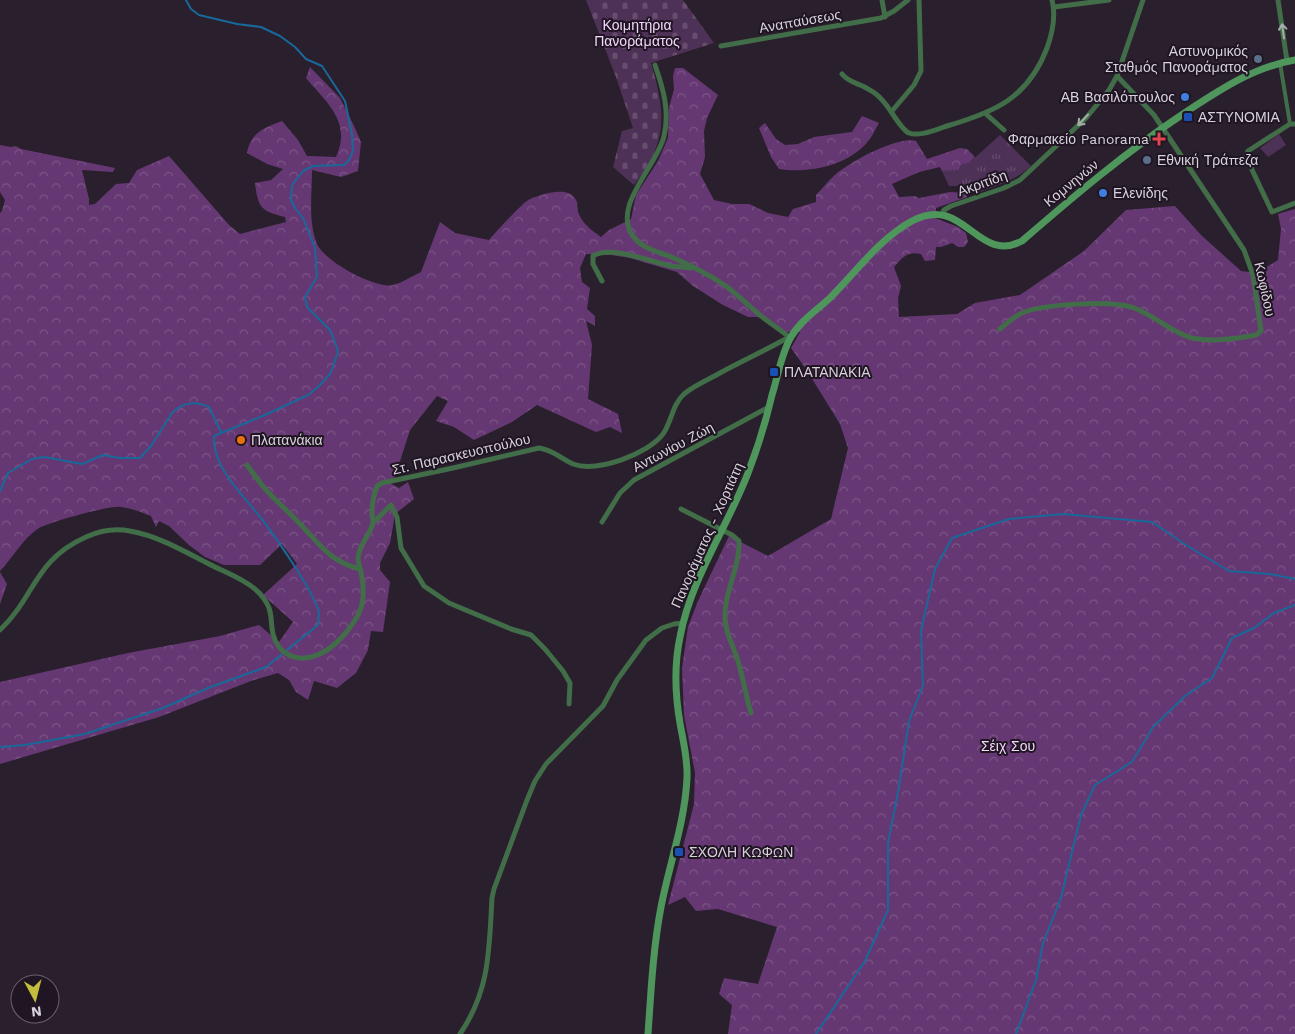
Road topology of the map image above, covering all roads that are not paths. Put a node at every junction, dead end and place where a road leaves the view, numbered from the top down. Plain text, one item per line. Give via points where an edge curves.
1 (882, 0) edge
2 (908, 0) edge
3 (919, 0) edge
4 (1052, 0) edge
5 (1109, 0) edge
6 (1143, 0) edge
7 (1278, 0) edge
8 (1054, 8) junction
9 (884, 17) junction
10 (721, 46) dead end
11 (1295, 60) edge
12 (1284, 62) junction
13 (655, 65) dead end
14 (842, 74) dead end
15 (1118, 76) junction
16 (892, 111) junction
17 (986, 114) junction
18 (1293, 124) edge
19 (1162, 128) junction
20 (1004, 130) dead end
21 (1295, 203) edge
22 (942, 215) junction
23 (696, 269) junction
24 (602, 281) dead end
25 (1000, 329) dead end
26 (792, 336) junction
27 (769, 407) junction
28 (247, 465) dead end
29 (681, 509) dead end
30 (602, 522) dead end
31 (373, 523) junction
32 (721, 530) junction
33 (360, 569) junction
34 (683, 624) junction
35 (0, 630) edge
36 (569, 704) dead end
37 (751, 713) dead end
38 (460, 1034) edge
39 (648, 1034) edge

1 - 9 street
2 - 9 street, Αναπαύσεως
3 - 16 street via 921,71
4 - 8 street
5 - 8 street
6 - 15 street, Ακριτίδη
12 -> 7 street
8 - 17 street via 1050,40 1036,71 1017,95
9 - 10 street, Αναπαύσεως
11 - 12 main road, Κομνηνών
12 - 18 street
12 - 19 main road, Κομνηνών via 1256,71 1218,91
13 - 23 street via 665,98 665,134 654,161 632,197 628,226 641,244
14 - 16 street via 872,91
15 - 19 street, Κωφίδου
15 -> 22 street, Ακριτίδη via 1082,122 1025,177 1004,188 951,206
16 - 17 street via 905,130 912,134
17 - 20 street
18 - 21 street via 1247,154 1247,159 1272,212
19 - 22 main road, Κομνηνών via 1015,245 993,244 957,220
19 - 25 street, Κωφίδου via 1244,250 1253,275 1261,326 1259,334 1212,341 1190,337 1132,307 1096,303 1034,309 1012,318
22 - 26 main road, Πανοράματος - Χορτιάτη via 915,220 890,236
23 - 24 street via 630,255 598,253 593,256 593,264
23 - 26 street via 726,286 760,315
26 - 27 main road, Πανοράματος - Χορτιάτη
26 - 31 street, Στ. Παρασκευοπούλου via 685,394 676,403 662,434 647,448 622,460 583,466 539,448 382,483 374,492
27 - 30 street, Αντωνίου Ζώη via 634,480 620,493
27 - 32 main road, Πανοράματος - Χορτιάτη via 748,474
28 - 33 street via 318,546 347,566
29 - 32 street
31 - 33 street, Στ. Παρασκευοπούλου via 358,554
31 - 36 street via 391,505 397,517 401,548 424,586 449,603 531,635 570,683
32 - 34 main road, Πανοράματος - Χορτιάτη via 694,589
32 - 37 street via 739,541 737,562 726,600 725,627 738,660
33 - 35 street, Στ. Παρασκευοπούλου via 364,594 352,624 327,650 302,659 284,653 276,644 269,607 244,581 144,534 109,530 64,548 53,558
34 - 38 street via 662,628 644,642 603,706 546,764 535,781 494,890 490,955 474,1011
34 - 39 main road, Πανοράματος - Χορτιάτη via 676,684 687,778 659,916

